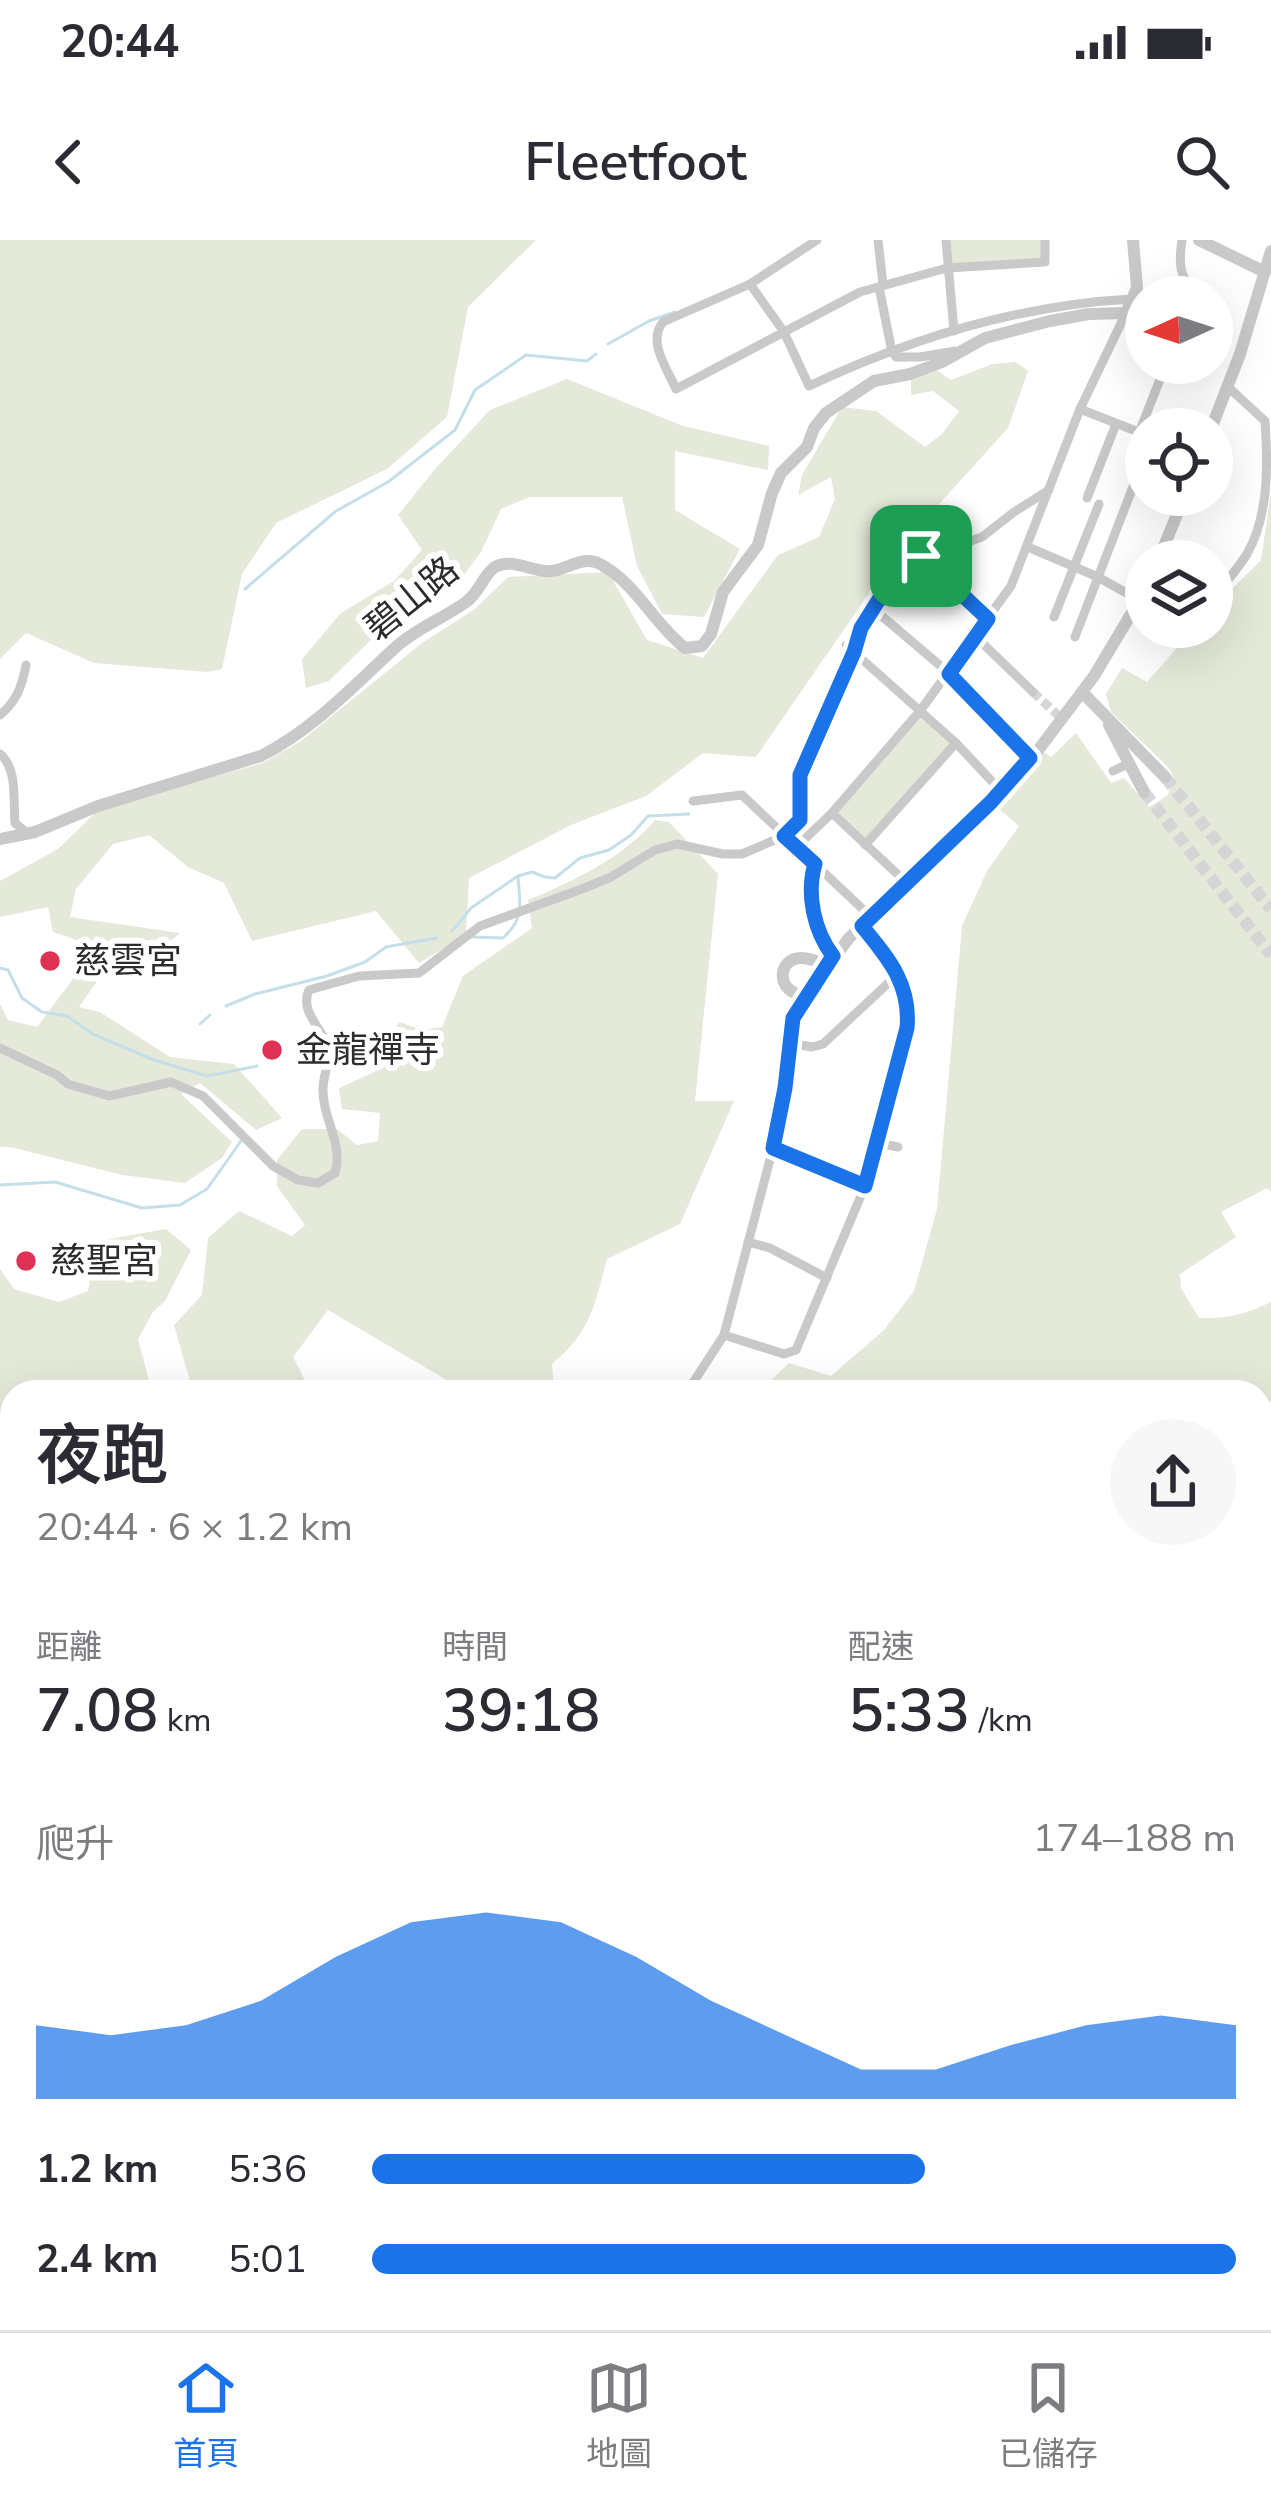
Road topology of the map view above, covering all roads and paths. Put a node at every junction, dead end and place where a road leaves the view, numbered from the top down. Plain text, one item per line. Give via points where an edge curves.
1 (817, 240) edge
2 (878, 240) edge
3 (946, 240) edge
4 (1045, 240) edge
5 (1133, 240) edge
6 (1181, 240) edge
7 (1199, 240) edge
8 (798, 246) edge
9 (1271, 251) edge
10 (947, 268) junction
11 (1265, 272) junction
12 (1136, 276) edge
13 (1183, 276) edge
14 (750, 284) junction
15 (881, 286) junction
16 (1125, 299) edge
17 (1125, 313) edge
18 (1125, 315) edge
19 (954, 331) junction
20 (784, 332) junction
21 (961, 350) junction
22 (892, 352) junction
23 (1227, 386) junction
24 (1219, 408) edge
25 (1080, 410) junction
26 (1116, 424) junction
27 (1125, 427) edge
28 (1049, 490) junction
29 (1087, 498) dead end
30 (1100, 504) dead end
31 (1125, 508) edge
32 (1028, 547) junction
33 (921, 556) junction
34 (1074, 567) junction
35 (1233, 572) edge
36 (1098, 577) junction
37 (1125, 589) edge
38 (872, 608) junction
39 (1054, 617) dead end
40 (988, 619) junction
41 (1125, 627) edge
42 (976, 637) junction
43 (1075, 637) dead end
44 (850, 648) junction
45 (26, 664) dead end
46 (949, 674) junction
47 (1033, 692) tunnel mouth
48 (1084, 693) junction
49 (920, 711) junction
50 (0, 716) edge
51 (1106, 718) junction
52 (956, 743) junction
53 (0, 754) edge
54 (1147, 755) junction
55 (1030, 758) junction
56 (1129, 766) junction
57 (1113, 771) dead end
58 (1001, 791) junction
59 (693, 801) dead end
60 (832, 813) junction
61 (800, 820) junction
62 (811, 833) junction
63 (28, 834) junction
64 (784, 836) junction
65 (0, 839) edge
66 (865, 845) junction
67 (794, 850) junction
68 (815, 864) junction
69 (908, 884) junction
70 (866, 921) junction
71 (786, 944) dead end
72 (833, 956) junction
73 (791, 961) junction
74 (898, 973) junction
75 (807, 995) junction
76 (790, 1043) junction
77 (0, 1048) edge
78 (877, 1143) junction
79 (898, 1147) dead end
80 (773, 1148) junction
81 (865, 1186) junction
82 (748, 1242) junction
83 (827, 1278) junction
84 (724, 1335) junction
85 (695, 1380) edge

1 - 8 street
2 - 15 street
3 - 10 street
4 - 10 street via 1045,262
5 - 12 street
6 - 13 street
7 - 11 street
8 - 14 street
9 - 11 street
10 - 15 street
10 - 19 street
11 - 23 street
14 - 20 street
14 - 20 street via 656,329 676,388
15 - 20 street
15 - 22 street
16 - 19 street via 1042,308
17 - 21 street, 碧山路 via 1038,324
18 - 25 street
19 - 22 street
20 - 22 street via 809,386
21 - 22 street via 906,358
21 - 63 street, 碧山路 via 910,374 874,380 826,413 781,473 758,545 724,592 701,646 673,639 596,561 542,572 496,566 478,592 399,644 286,743
23 - 24 street
23 - 35 street via 1265,422 1268,453 1263,508
25 - 26 street
25 - 28 street
26 - 27 street
26 - 29 street
28 - 32 street
28 - 33 street via 982,537
30 - 34 street
31 - 36 street
32 - 34 street
32 - 40 street
33 - 38 street
33 - 40 street
34 - 36 street
34 - 39 street
36 - 37 street
36 - 43 street
38 - 44 street
38 - 46 street
40 - 42 street
41 - 48 street
42 - 46 street
42 - 47 street
44 - 49 street
44 - 61 street via 800,775
45 - 50 street via 13,705
46 - 49 street
46 - 55 street
48 - 51 street
48 - 55 street
49 - 52 street
49 - 60 street
51 - 54 street
51 - 56 street
52 - 58 street
52 - 66 street
53 - 63 street via 13,777 15,823
54 - 56 street via 1144,765
54 - 56 street via 1162,774 1152,772 1143,789
55 - 58 street
56 - 57 street
58 - 69 street
59 - 64 street via 742,795
60 - 62 street
60 - 66 street
61 - 62 street
61 - 64 street
62 - 67 street
63 - 65 street, 碧山路
64 - 67 street
64 - 77 street via 742,854 677,844 656,850 611,877 480,926 419,973 359,976 309,990 306,1009 329,1048 322,1088 339,1161 318,1183 273,1166 202,1096 171,1082 109,1096
66 - 69 street
67 - 68 street
68 - 70 street
68 - 72 street via 811,902
69 - 70 street
70 - 72 street
70 - 74 street
71 - 73 street
72 - 73 street
72 - 75 street
73 - 75 street via 785,986
74 - 76 street via 823,1044
74 - 78 street via 907,1028
75 - 76 street
76 - 80 street
78 - 79 street
78 - 81 street
80 - 81 street
80 - 82 street
81 - 83 street
82 - 83 street
82 - 84 street
83 - 84 street via 796,1350 784,1354
84 - 85 street

